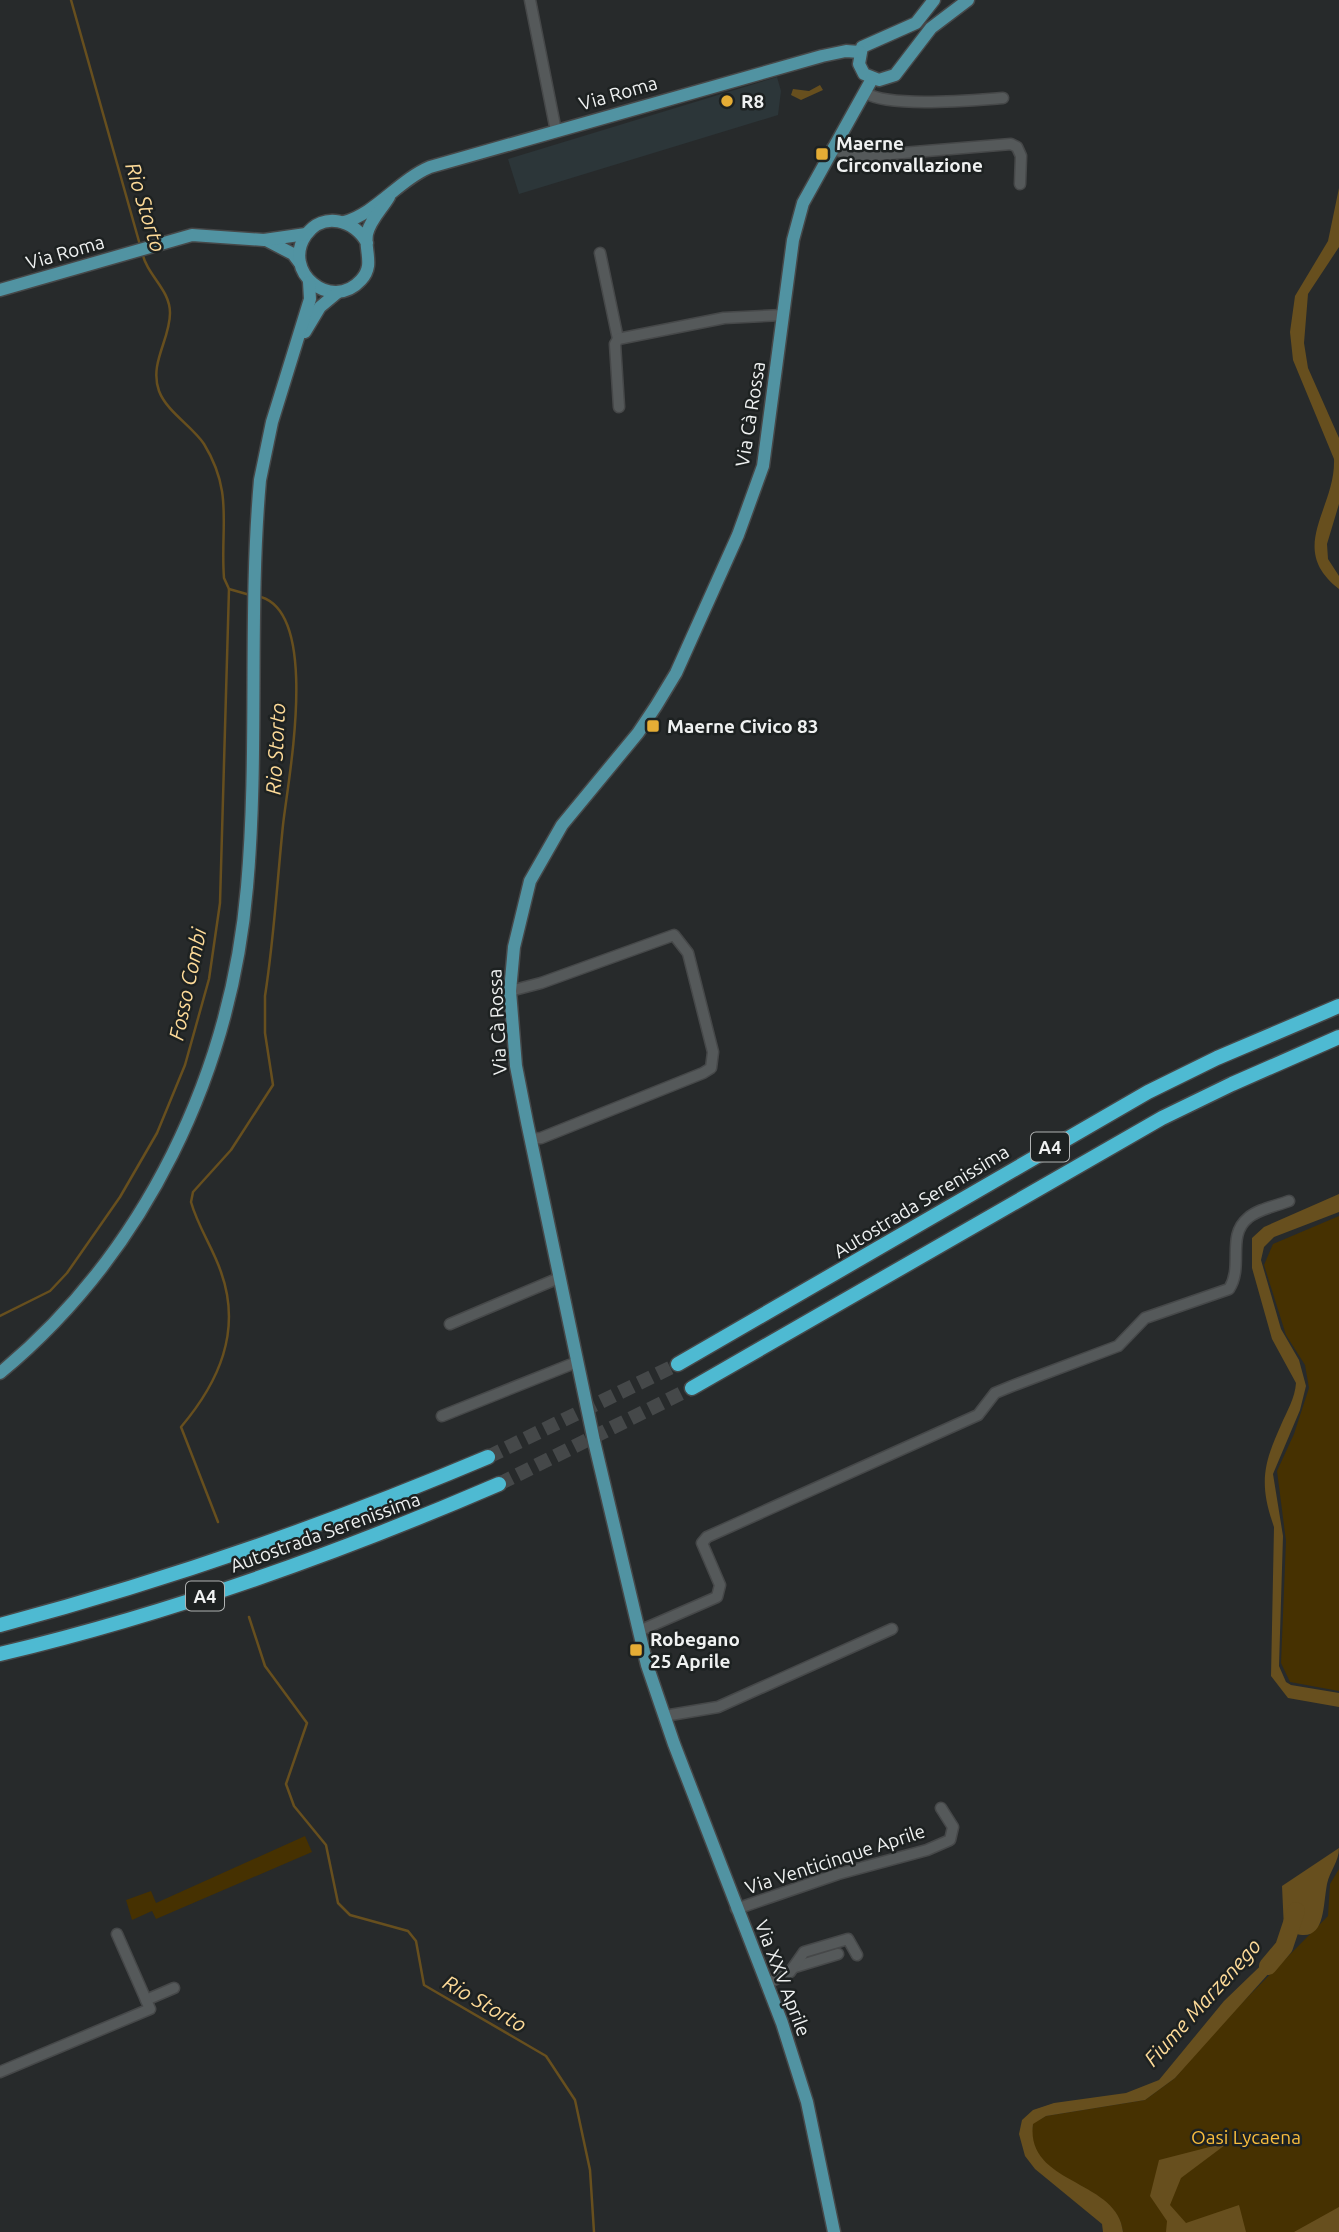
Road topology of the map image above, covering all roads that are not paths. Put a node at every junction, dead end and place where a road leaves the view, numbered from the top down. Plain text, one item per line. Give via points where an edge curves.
1 (530, 0) edge
2 (934, 0) edge
3 (968, 0) edge
4 (859, 52) junction
5 (872, 79) junction
6 (866, 93) junction
7 (1003, 98) dead end
8 (556, 131) junction
9 (832, 148) junction
10 (1020, 184) dead end
11 (393, 190) junction
12 (344, 222) junction
13 (306, 234) junction
14 (264, 240) junction
15 (368, 243) junction
16 (600, 253) dead end
17 (299, 262) junction
18 (309, 282) junction
19 (0, 290) edge
20 (338, 292) junction
21 (783, 314) junction
22 (618, 340) junction
23 (299, 341) junction
24 (619, 407) dead end
25 (510, 991) junction
26 (1339, 1006) edge
27 (1339, 1037) edge
28 (530, 1139) junction
29 (1289, 1201) dead end
30 (559, 1278) junction
31 (450, 1324) dead end
32 (577, 1362) junction
33 (678, 1364) tunnel mouth
34 (0, 1373) edge
35 (692, 1388) tunnel mouth
36 (442, 1416) dead end
37 (488, 1457) tunnel mouth
38 (499, 1484) tunnel mouth
39 (0, 1625) edge
40 (892, 1629) dead end
41 (639, 1630) junction
42 (0, 1654) edge
43 (664, 1716) junction
44 (674, 1744) joint
45 (941, 1808) dead end
46 (737, 1909) junction
47 (117, 1934) dead end
48 (838, 1954) dead end
49 (857, 1955) dead end
50 (795, 1967) junction
51 (766, 1984) junction
52 (174, 1988) dead end
53 (146, 2000) junction
54 (0, 2072) edge
55 (834, 2232) edge

1 - 8 street
2 - 4 main road via 916,23 870,41
3 - 5 main road via 931,28 895,75
4 - 5 main road via 864,75
4 - 8 main road, Via Roma via 834,53
5 - 6 main road, Via Cà Rossa
6 - 7 street via 889,100
6 - 9 main road, Via Cà Rossa
8 - 11 main road, Via Roma via 430,167
9 - 10 street via 854,157 1011,144 1021,156
9 - 21 main road, Via Cà Rossa via 803,203
11 - 12 main road, Via Roma via 365,213
11 - 15 main road via 372,222
12 - 13 main road via 322,223
12 - 15 main road
13 - 14 main road
13 - 17 main road
14 - 17 main road via 293,254
14 - 19 main road, Via Roma via 192,235
15 - 20 main road via 370,260 365,275 353,287
16 - 22 street
17 - 18 main road
18 - 20 main road
18 - 23 main road via 310,299
20 - 23 main road via 320,307
21 - 22 street via 724,318
21 - 25 main road, Via Cà Rossa via 763,466 738,535 676,673 656,706 562,825 530,881 514,947
22 - 24 street
23 - 34 main road via 264,457 255,556 247,884 236,970 208,1075 153,1191 118,1244 50,1326
25 - 28 main road, Via Cà Rossa via 516,1066
25 - 28 street via 674,935 688,953 713,1052 711,1068 703,1073
26 - 33 highway, Autostrada Serenissima / A4 via 1148,1092
27 - 35 highway, A4 via 1151,1124
28 - 30 main road, Via Cà Rossa
29 - 41 street via 1250,1216 1242,1225 1236,1236 1237,1268 1229,1289 1145,1318 1118,1346 1012,1385 995,1394 978,1415 707,1537 702,1543 720,1585 717,1597
30 - 31 street
30 - 32 main road, Via Cà Rossa
32 - 36 street
32 - 41 main road, Via Cà Rossa
37 - 39 highway, Autostrada Serenissima / A4 via 241,1554
38 - 42 highway, Autostrada Serenissima / A4 via 253,1581 94,1631
40 - 43 street via 718,1707
41 - 43 main road, Via Cà Rossa
43 - 44 main road, Via Cà Rossa
44 - 46 main road, Via XXV Aprile
45 - 46 street, Via Venticinque Aprile via 953,1827 950,1840
46 - 51 main road, Via XXV Aprile
47 - 53 street
48 - 50 street
49 - 50 street via 848,1939 804,1952
50 - 51 street
51 - 55 main road, Via XXV Aprile via 807,2102
52 - 53 street
53 - 54 street via 150,2009

